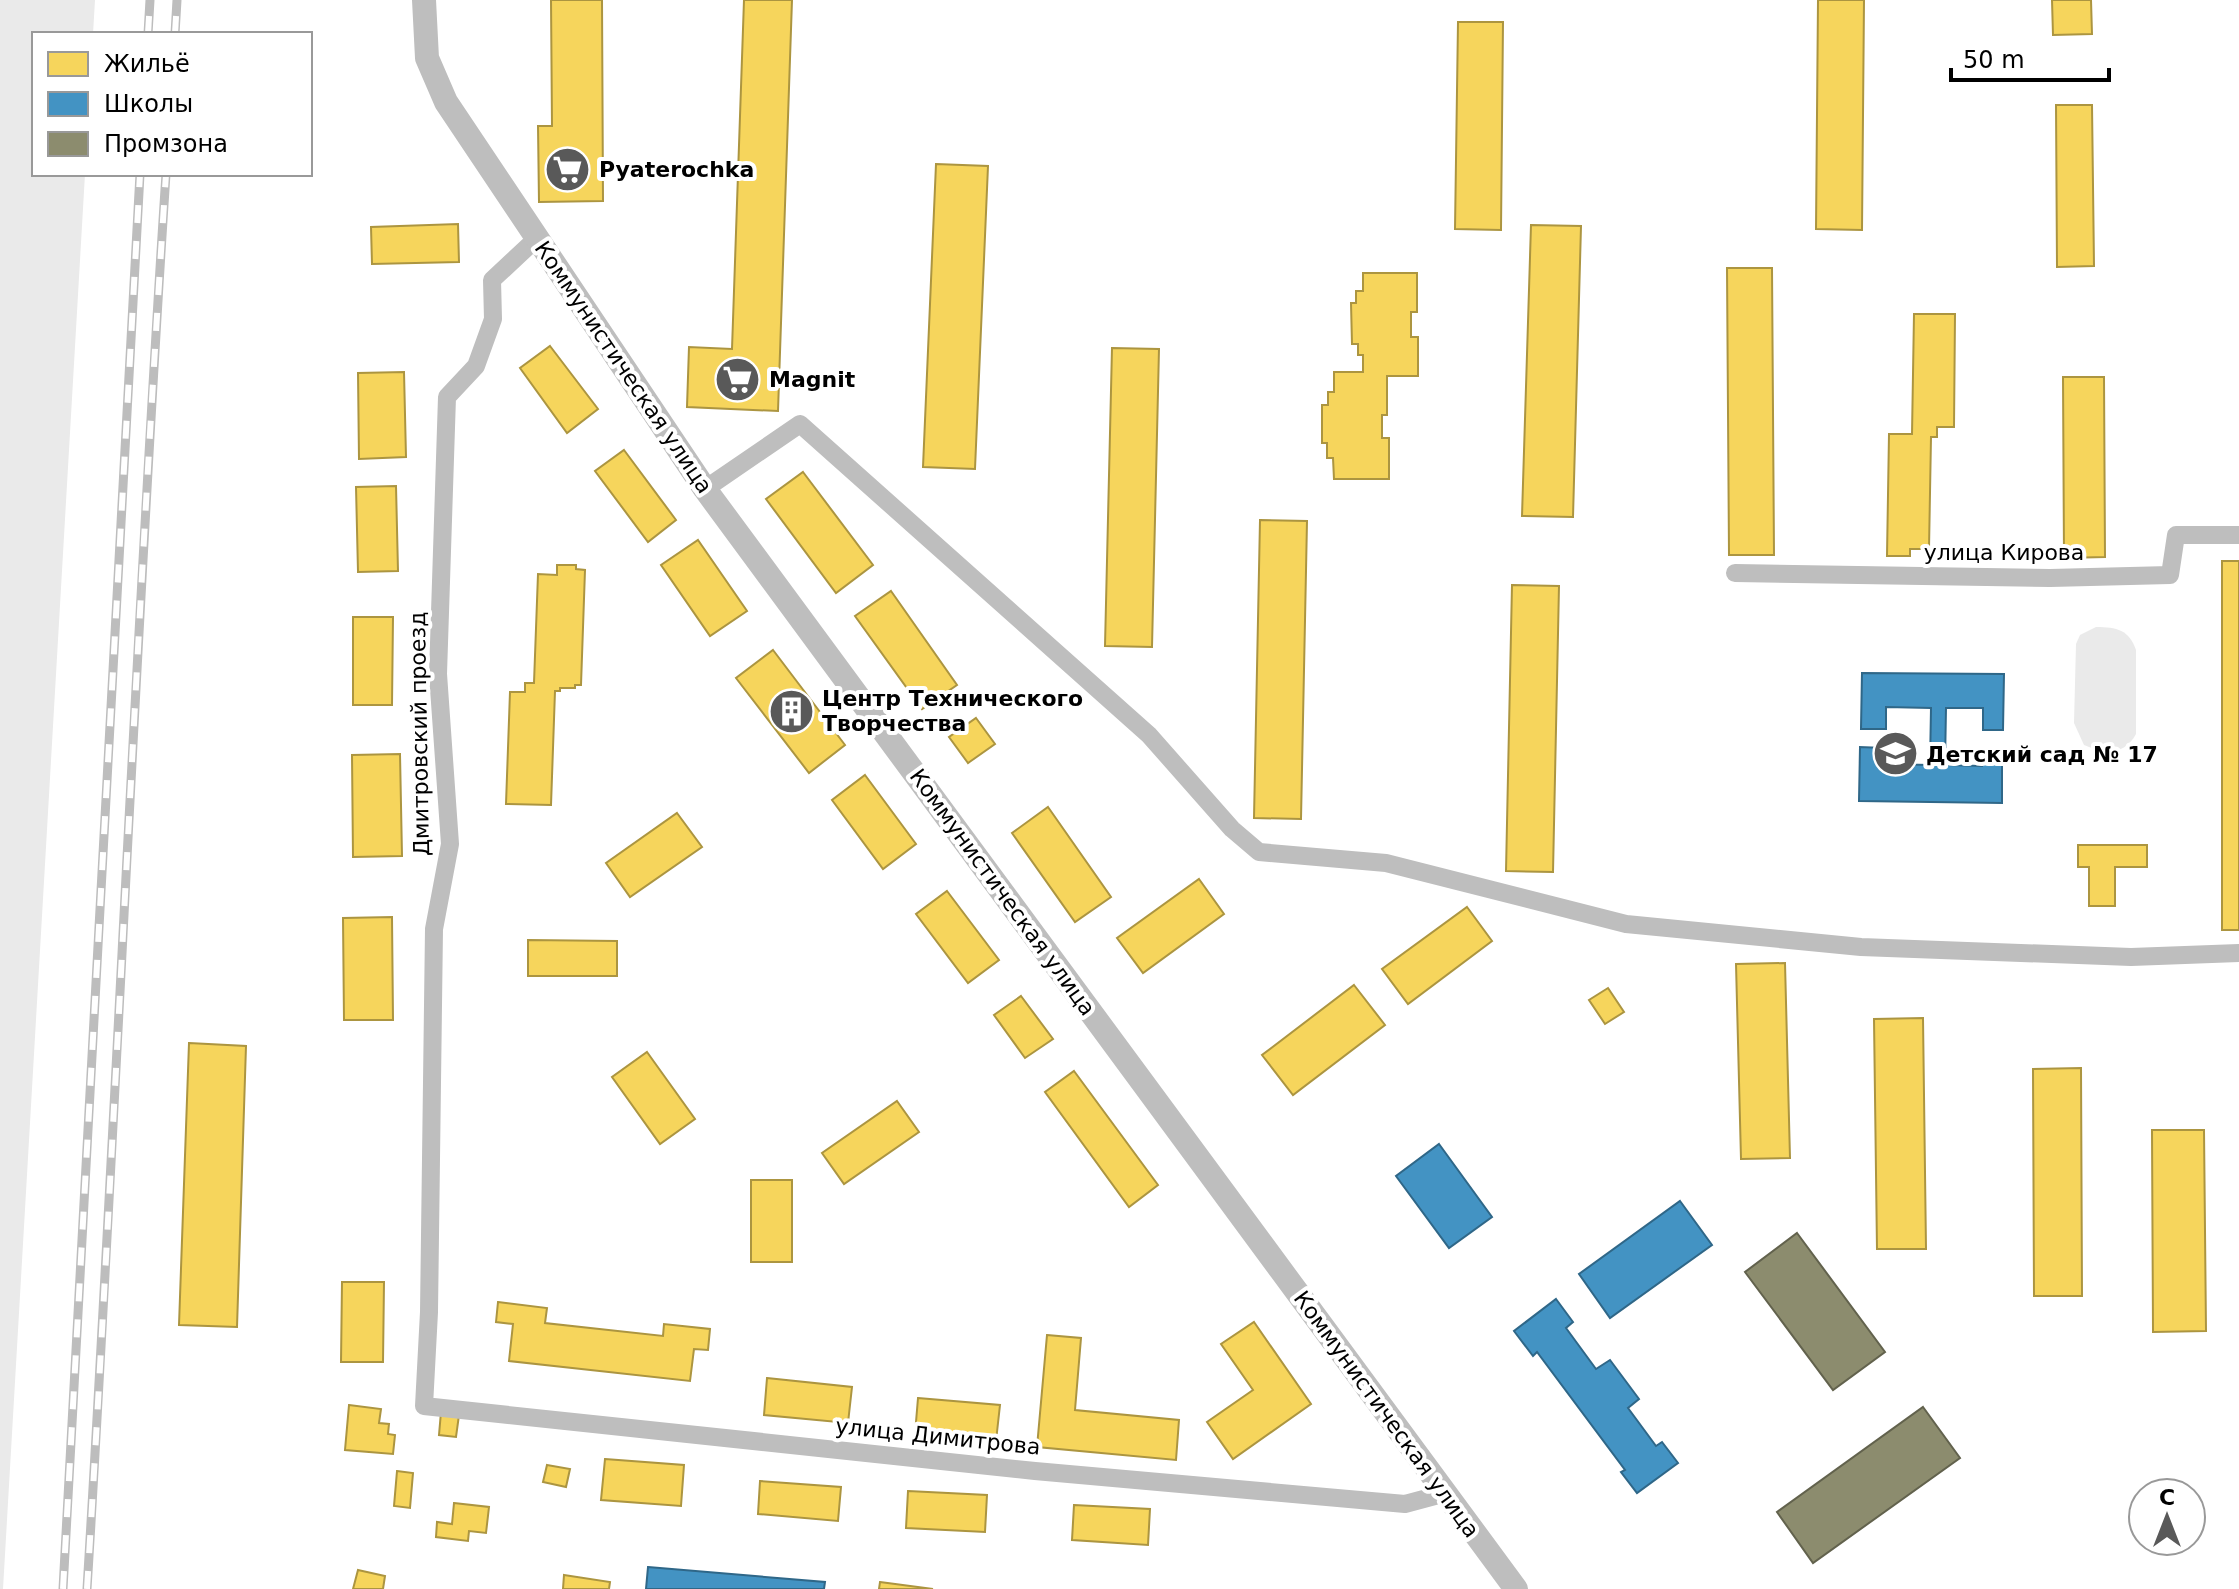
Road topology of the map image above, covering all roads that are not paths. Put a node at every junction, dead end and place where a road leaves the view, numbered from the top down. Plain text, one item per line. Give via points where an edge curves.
1 (424, 8) edge
2 (537, 238) junction
3 (705, 489) junction
4 (2239, 535) edge
5 (1735, 573) dead end
6 (2239, 953) edge
7 (424, 1406) joint
8 (1446, 1493) junction
9 (1516, 1589) edge

1 - 2 street, Коммунистическая улица via 427,58 446,102
2 - 3 street, Коммунистическая улица
2 - 7 street, Дмитровский проезд via 492,280 493,319 485,343 476,366 447,397 438,674 450,844 434,929
3 - 6 street via 800,424 1149,735 1259,852 1386,863 1626,924 1861,947 2131,957
3 - 8 street, Коммунистическая улица
4 - 5 street, улица Кирова via 2176,535 2170,575
7 - 8 street, улица Димитрова via 1405,1504
8 - 9 street, Коммунистическая улица

